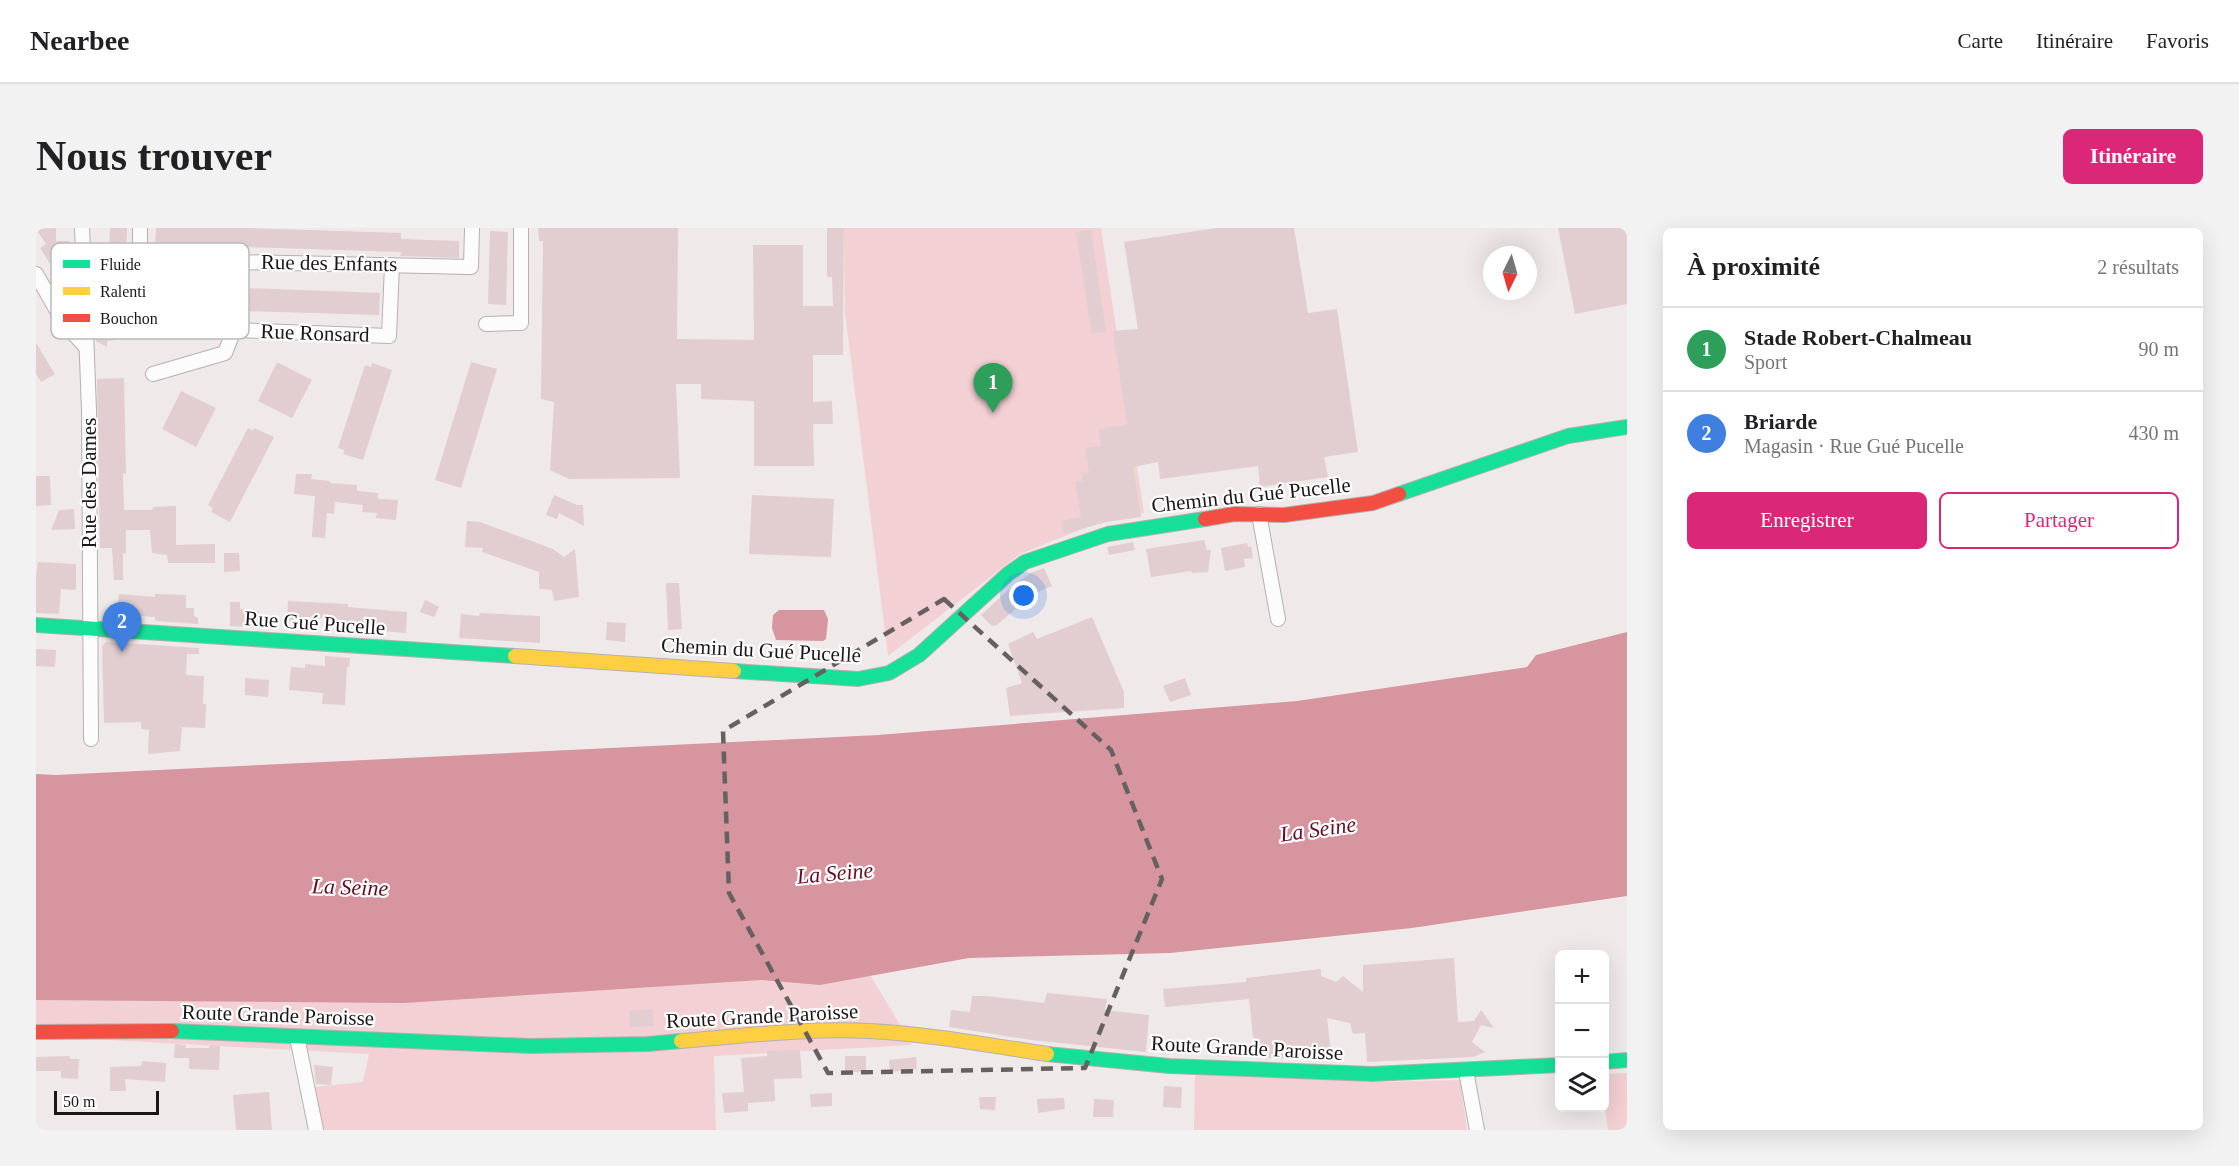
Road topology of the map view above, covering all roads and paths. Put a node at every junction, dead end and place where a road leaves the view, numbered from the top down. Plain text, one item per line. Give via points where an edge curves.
1 (82, 228) edge
2 (472, 228) edge
3 (521, 228) edge
4 (82, 243) edge
5 (249, 262) edge
6 (392, 265) junction
7 (36, 274) edge
8 (48, 295) junction
9 (51, 297) edge
10 (51, 300) edge
11 (486, 324) dead end
12 (249, 331) edge
13 (79, 339) edge
14 (85, 339) edge
15 (230, 339) edge
16 (85, 346) junction
17 (153, 374) dead end
18 (1627, 427) edge
19 (1259, 513) junction
20 (1278, 619) dead end
21 (36, 626) edge
22 (89, 629) junction
23 (591, 662) joint
24 (91, 739) dead end
25 (36, 1032) edge
26 (297, 1037) junction
27 (1627, 1060) edge
28 (1609, 1062) edge
29 (1555, 1065) edge
30 (1466, 1071) junction
31 (316, 1130) edge
32 (1477, 1130) edge

1 - 4 street, Rue des Dames
2 - 6 street, Rue des Enfants via 471,267
3 - 11 street via 521,323
5 - 6 street, Rue des Enfants
6 - 12 street, Rue Ronsard via 389,336
7 - 8 street
8 - 9 street
8 - 10 street
13 - 16 street
14 - 16 street, Rue des Dames
15 - 17 street, Rue Ronsard via 225,353
16 - 22 street, Rue des Dames
18 - 19 street, Chemin du Gué Pucelle via 1568,436 1373,503 1284,515
19 - 20 street
19 - 23 street, Chemin du Gué Pucelle via 1107,534 1025,562 919,655 889,672 858,680
21 - 22 street, Rue Gué Pucelle
22 - 23 street, Rue Gué Pucelle
22 - 24 street, Rue des Dames
25 - 26 street, Route Grande Paroisse via 133,1030
26 - 30 street, Route Grande Paroisse via 530,1046 648,1044 801,1031 868,1031 1169,1066 1372,1074
26 - 31 street
27 - 28 street
29 - 30 street, Route Grande Paroisse
30 - 32 street

